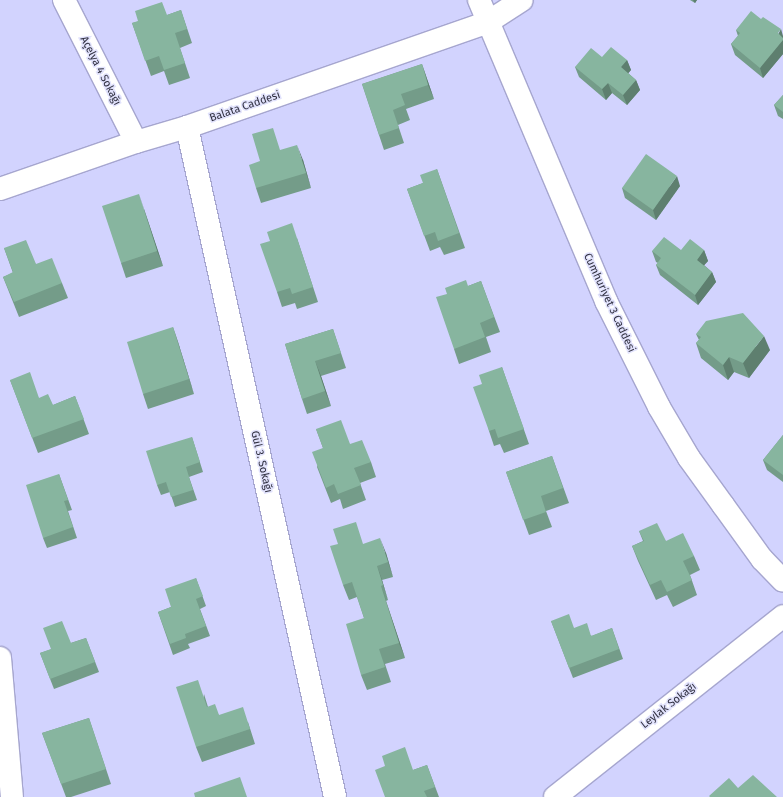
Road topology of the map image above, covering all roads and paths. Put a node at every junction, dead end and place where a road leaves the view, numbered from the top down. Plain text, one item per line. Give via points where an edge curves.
1 (64, 0) edge
2 (479, 0) edge
3 (522, 0) edge
4 (488, 22) junction
5 (187, 127) junction
6 (136, 142) junction
7 (0, 189) edge
8 (783, 581) edge
9 (783, 616) edge
10 (0, 658) edge
11 (1, 681) edge
12 (12, 797) edge
13 (335, 797) edge
14 (555, 797) edge

1 - 6 street, Açelya 4 Sokağı
2 - 4 street, Cumhuriyet 3 Caddesi
3 - 4 street, Balata Caddesi
4 - 5 street, Balata Caddesi
4 - 8 street, Cumhuriyet 3 Caddesi via 606,301 659,407 702,476 762,559
5 - 6 street, Balata Caddesi
5 - 13 street, Gül 3. Sokağı
6 - 7 street, Balata Caddesi
9 - 14 street, Leylak Sokağı
10 - 11 street
11 - 12 street

